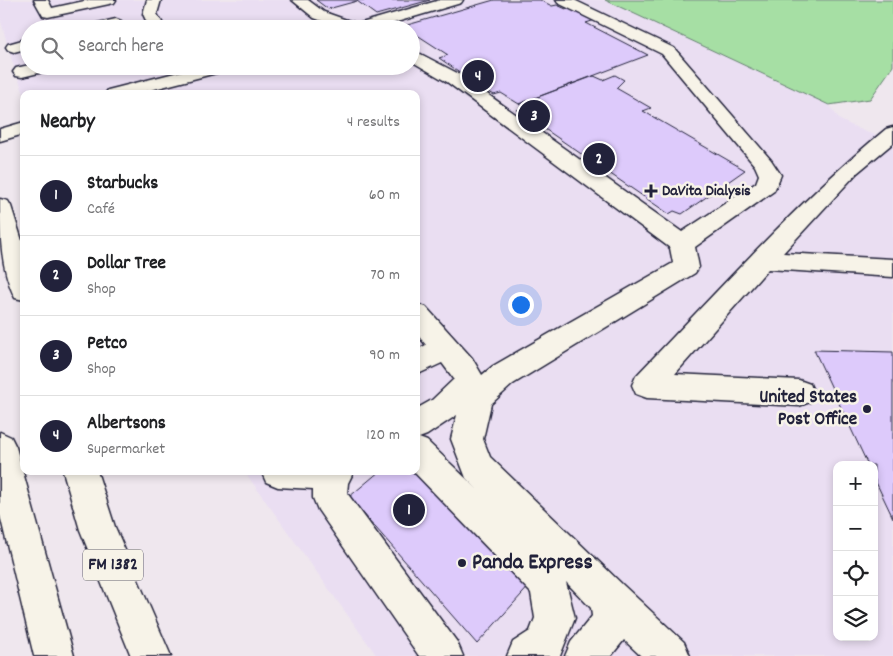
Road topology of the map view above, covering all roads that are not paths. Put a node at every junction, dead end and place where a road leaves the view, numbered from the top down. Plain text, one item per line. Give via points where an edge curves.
1 (41, 0) edge
2 (109, 0) edge
3 (154, 0) edge
4 (299, 0) edge
5 (456, 0) edge
6 (563, 0) edge
7 (153, 20) edge
8 (333, 20) edge
9 (388, 20) edge
10 (420, 59) edge
11 (186, 77) edge
12 (131, 90) edge
13 (149, 90) edge
14 (20, 120) edge
15 (0, 126) edge
16 (20, 129) edge
17 (888, 131) edge
18 (0, 135) edge
19 (0, 206) edge
20 (682, 244) junction
21 (762, 260) junction
22 (893, 268) edge
23 (20, 277) edge
24 (420, 319) edge
25 (446, 348) junction
26 (420, 361) edge
27 (474, 390) junction
28 (799, 393) dead end
29 (420, 423) edge
30 (0, 447) edge
31 (420, 456) edge
32 (81, 475) edge
33 (334, 475) edge
34 (8, 510) edge
35 (610, 600) junction
36 (54, 656) edge
37 (151, 656) edge
38 (443, 656) edge
39 (527, 656) edge
40 (585, 656) edge
41 (670, 656) edge

1 - 2 main road via 48,14
3 - 7 main road via 150,14
4 - 8 main road
5 - 9 main road
6 - 20 main road via 668,51 770,175 766,186
10 - 20 main road via 453,78
11 - 12 main road
11 - 13 main road
14 - 15 main road
16 - 18 main road
17 - 21 main road
19 - 23 main road
20 - 27 main road via 686,267
21 - 22 main road
21 - 28 main road via 647,386
24 - 25 main road
25 - 26 main road
25 - 27 main road via 462,366
27 - 29 main road
27 - 35 main road via 467,438 478,467
30 - 34 main road
31 - 39 main road via 548,584 555,618 544,645
32 - 37 main road, FM 1382 via 98,530
33 - 38 main road via 330,498
34 - 36 main road
35 - 40 main road via 612,623
35 - 41 main road

